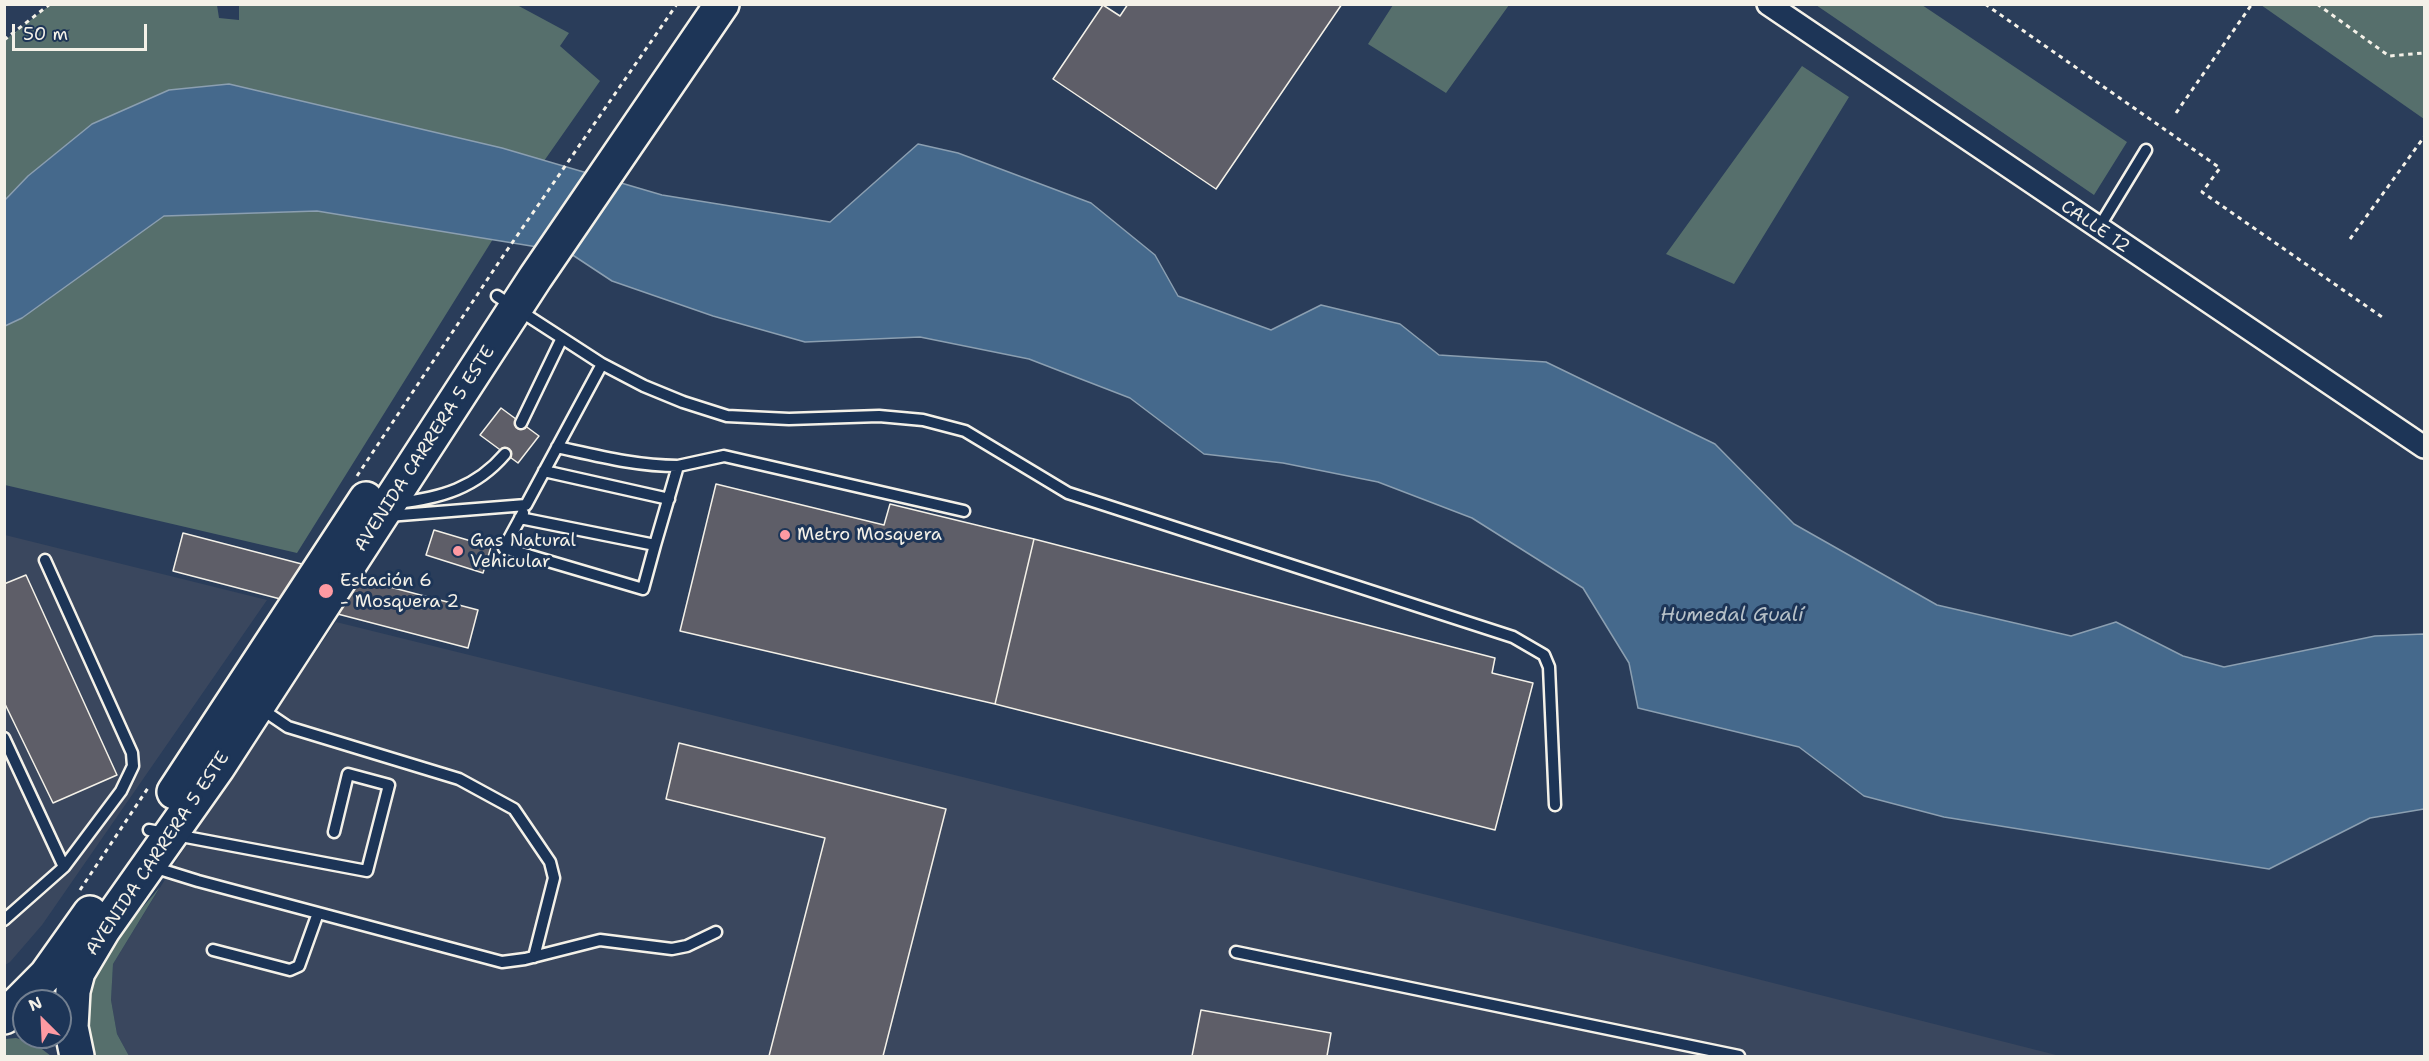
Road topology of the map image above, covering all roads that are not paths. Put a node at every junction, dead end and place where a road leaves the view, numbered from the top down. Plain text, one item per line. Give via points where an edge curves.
1 (699, 4) edge
2 (722, 4) edge
3 (1768, 4) edge
4 (2146, 150) dead end
5 (597, 154) junction
6 (2098, 229) junction
7 (507, 302) junction
8 (562, 338) junction
9 (602, 364) junction
10 (521, 423) dead end
11 (557, 447) junction
12 (2424, 447) edge
13 (505, 454) dead end
14 (678, 466) junction
15 (544, 471) junction
16 (669, 499) junction
17 (526, 506) junction
18 (385, 510) junction
19 (964, 511) dead end
20 (520, 518) junction
21 (655, 545) junction
22 (45, 560) dead end
23 (259, 707) junction
24 (4, 738) edge
25 (1555, 805) dead end
26 (334, 831) dead end
27 (160, 832) junction
28 (149, 866) junction
29 (64, 867) junction
30 (318, 913) junction
31 (4, 920) edge
32 (716, 932) dead end
33 (213, 950) dead end
34 (1236, 952) dead end
35 (534, 957) junction
36 (4, 1017) edge
37 (76, 1056) edge
38 (1739, 1056) edge

1 - 5 main road, AVENIDA CARRERA 5 ESTE
2 - 5 main road, AVENIDA CARRERA 5 ESTE
3 - 6 street, CALLE 12
4 - 6 lane
5 - 7 main road, AVENIDA CARRERA 5 ESTE via 518,268
6 - 12 street, CALLE 12
7 - 8 lane
7 - 18 main road, AVENIDA CARRERA 5 ESTE
7 - 27 main road, AVENIDA CARRERA 5 ESTE
8 - 9 lane
8 - 10 lane
9 - 11 lane
9 - 25 lane via 644,386 727,416 879,416 922,420 965,431 1068,493 1513,637 1544,655 1549,667
11 - 14 lane via 628,463
11 - 15 lane
13 - 18 lane via 491,471 468,485
14 - 16 lane
14 - 19 lane via 724,456
15 - 16 lane
15 - 17 lane
16 - 21 lane
17 - 18 lane
17 - 20 lane
18 - 23 main road, AVENIDA CARRERA 5 ESTE
20 - 21 lane
20 - 21 lane via 504,548 643,589
22 - 29 lane via 132,753 133,766 121,791
23 - 27 main road, AVENIDA CARRERA 5 ESTE
23 - 35 lane via 288,727 459,779 514,809 550,862 554,878
24 - 29 lane
26 - 27 lane via 348,774 389,785 366,871
27 - 28 main road, AVENIDA CARRERA 5 ESTE
27 - 36 main road, AVENIDA CARRERA 5 ESTE via 46,975
28 - 30 lane
28 - 37 main road, AVENIDA CARRERA 5 ESTE via 78,972 70,1010
29 - 31 lane
30 - 33 lane via 299,966 290,970
30 - 35 lane via 502,962
32 - 35 lane via 672,949 600,940
34 - 38 lane

